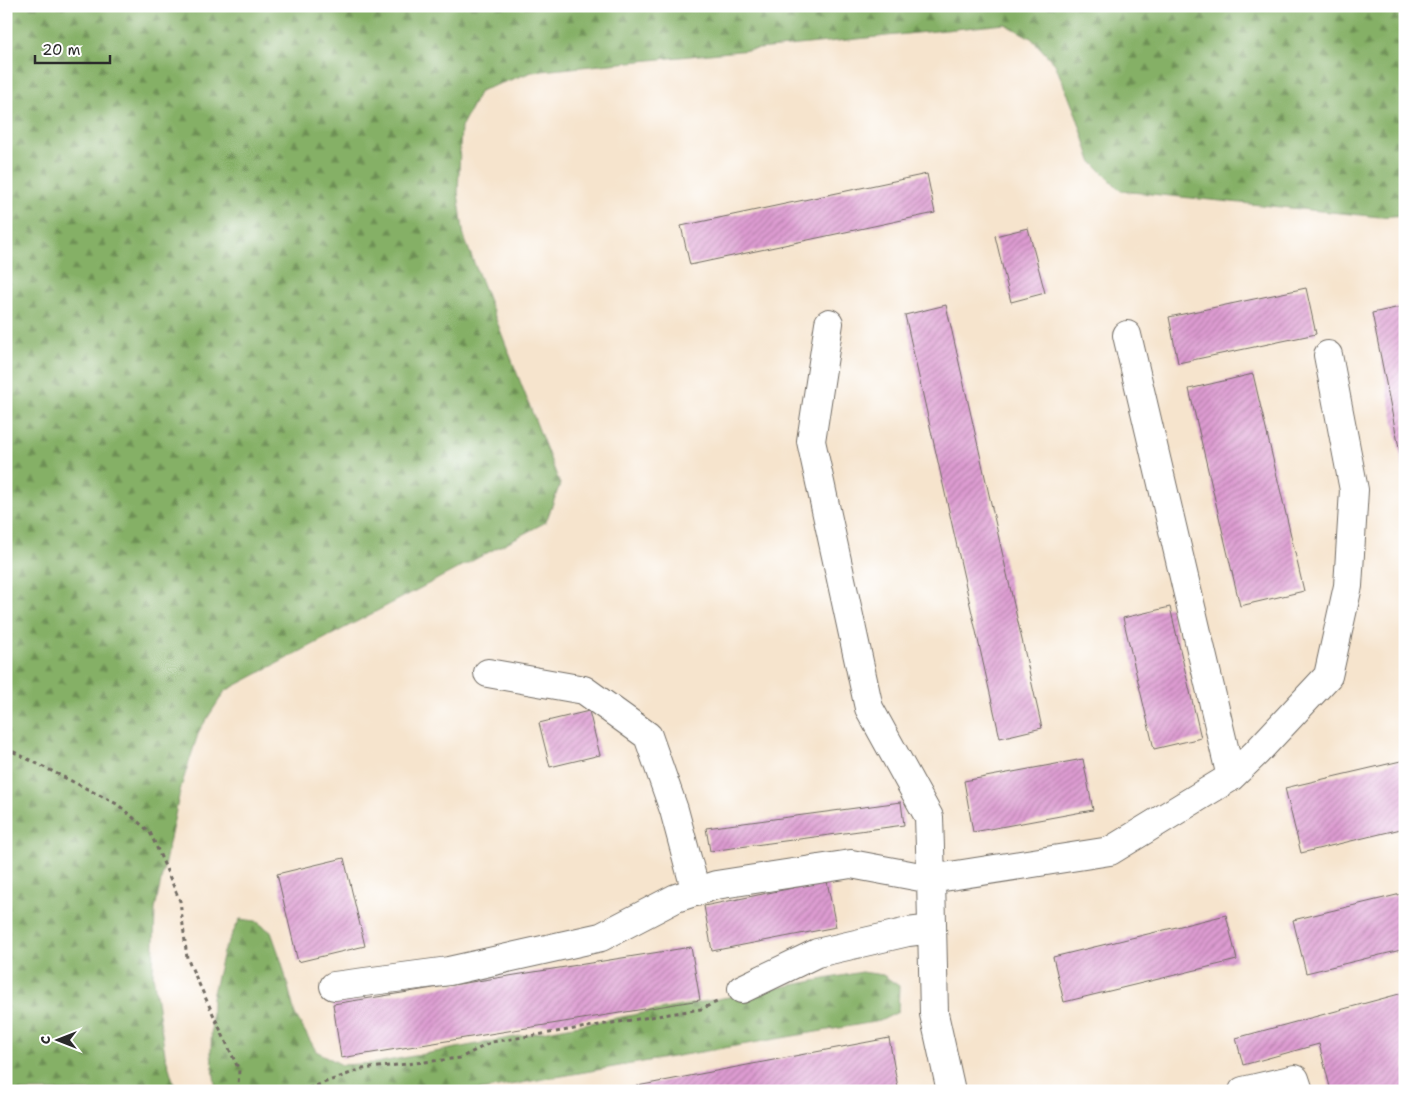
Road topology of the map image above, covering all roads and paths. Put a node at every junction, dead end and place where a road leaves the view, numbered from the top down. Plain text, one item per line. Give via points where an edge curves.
1 (829, 323) dead end
2 (1127, 335) dead end
3 (1328, 355) dead end
4 (488, 673) dead end
5 (6, 748) edge
6 (1231, 777) junction
7 (931, 880) junction
8 (696, 892) junction
9 (932, 929) junction
10 (334, 986) dead end
11 (742, 989) joint
12 (240, 1091) edge
13 (301, 1091) edge
14 (951, 1091) edge
15 (1243, 1091) edge
16 (1298, 1091) edge

1 - 7 lane via 811,442 870,708 929,817
2 - 6 lane
3 - 6 lane via 1354,490 1348,586 1328,676
4 - 8 lane via 584,690 648,736 674,810
5 - 12 path via 117,804 150,832 180,901 187,958 239,1070
6 - 7 lane via 1110,852
7 - 8 lane via 851,864 716,885
7 - 9 lane
8 - 10 lane via 676,898 601,936 449,971
9 - 11 lane via 817,953
9 - 14 lane via 934,1014
11 - 13 path via 701,1009 492,1042 460,1058 362,1069
15 - 16 lane via 1295,1079

